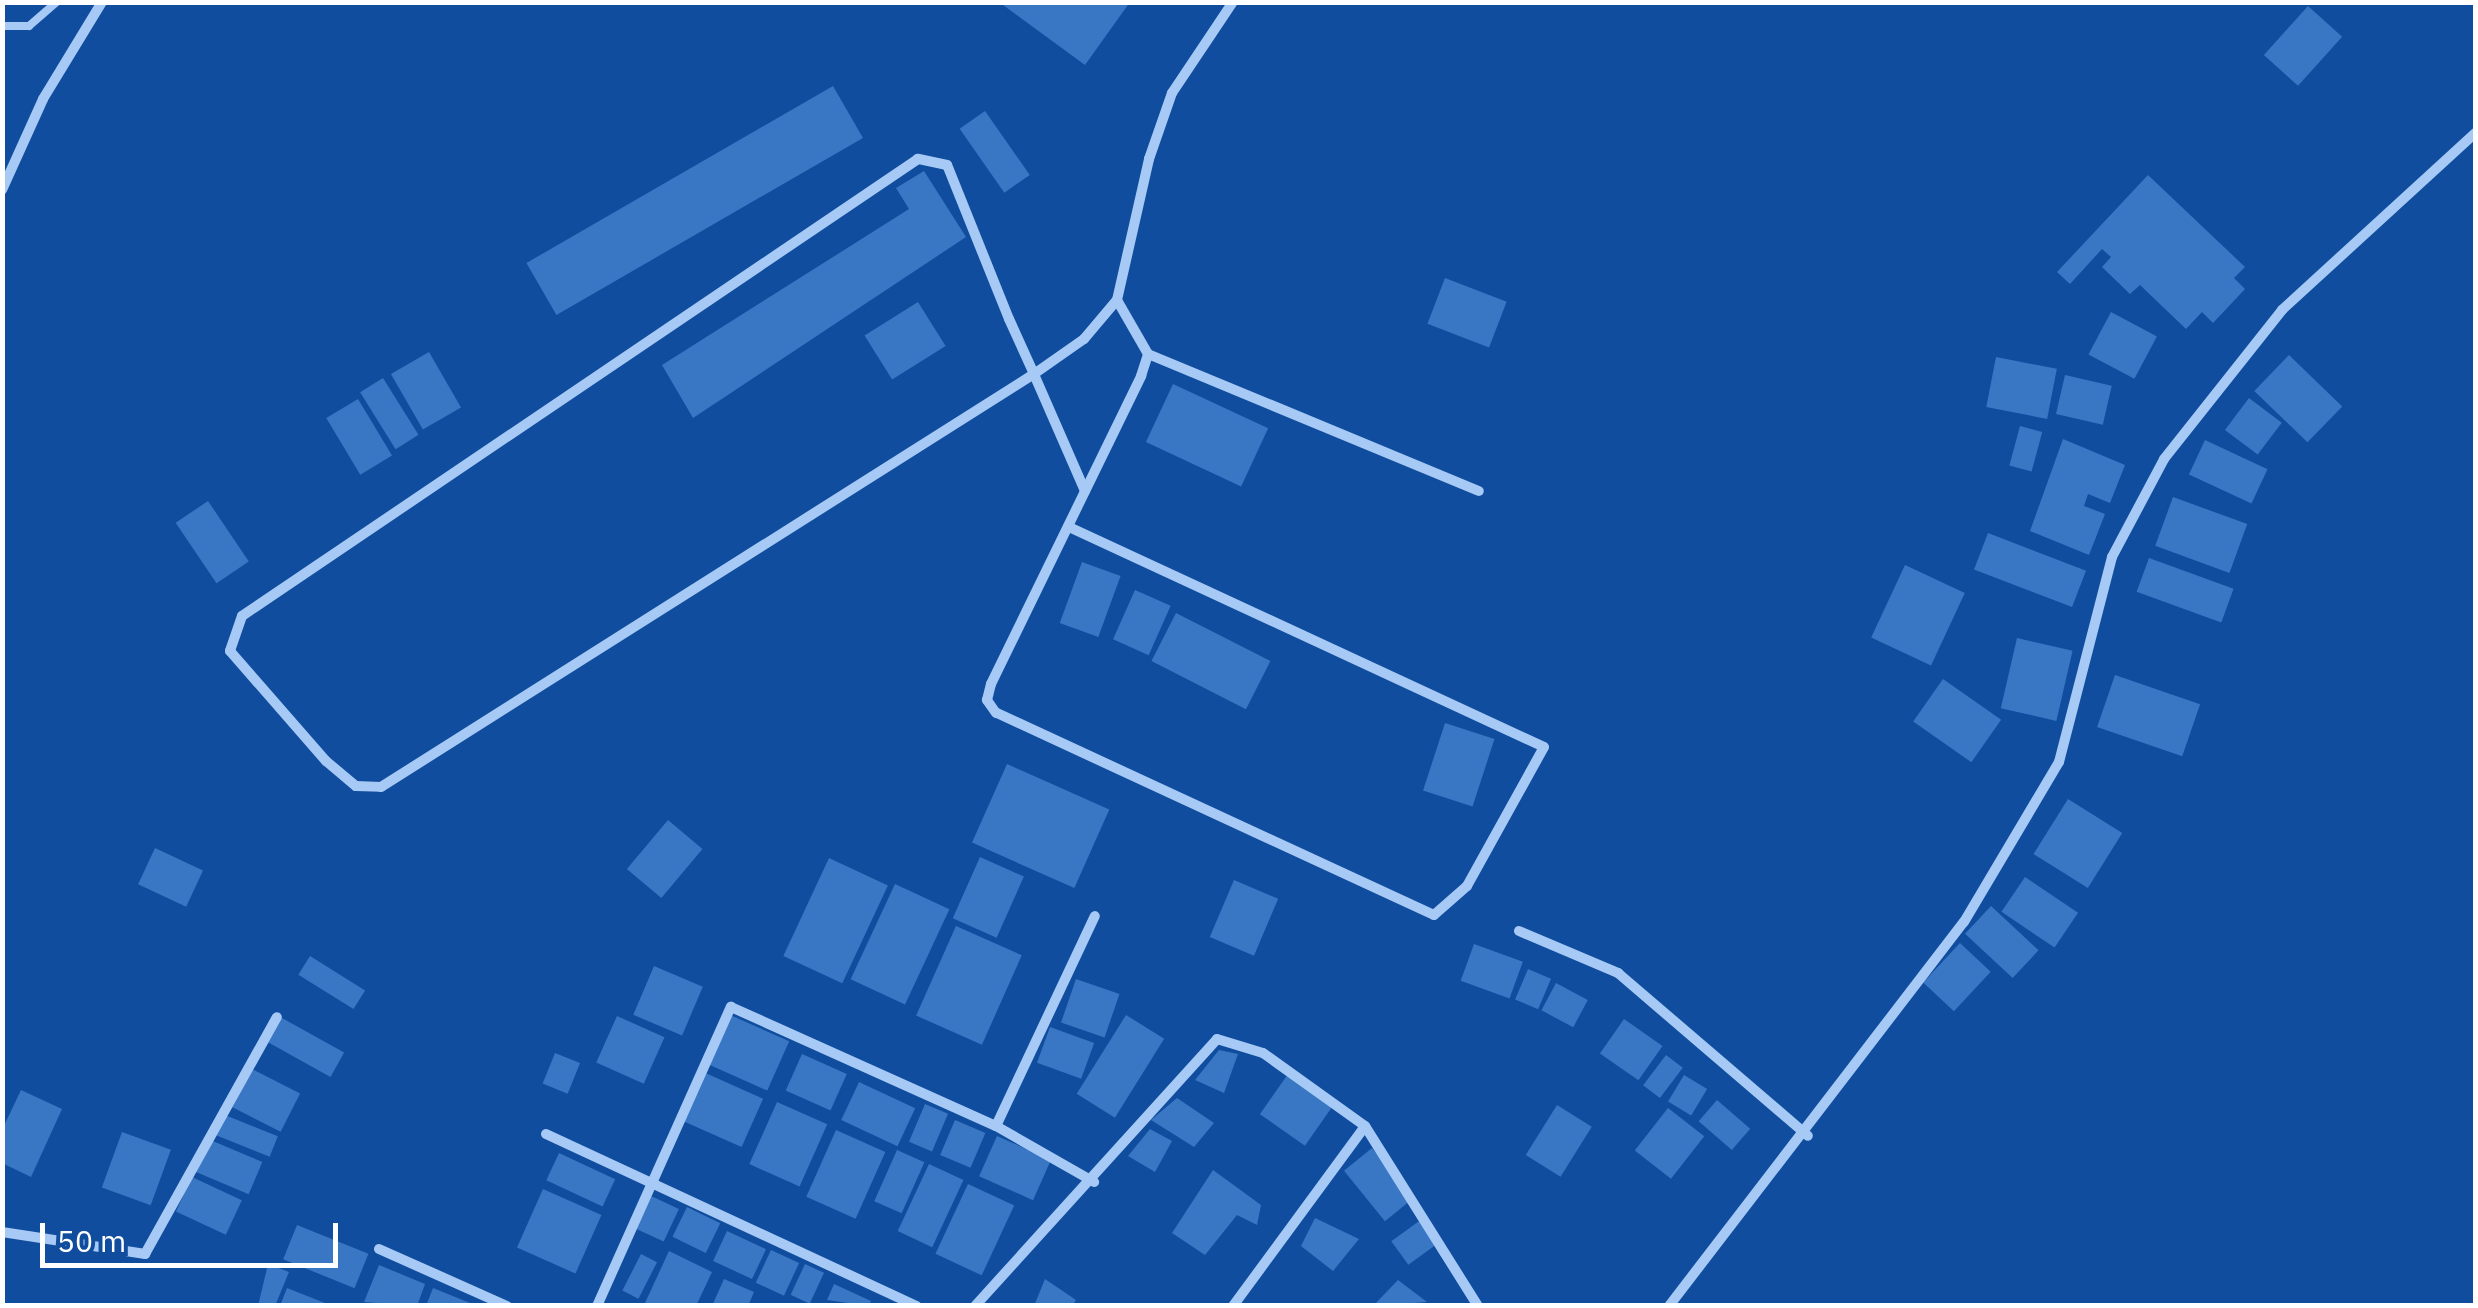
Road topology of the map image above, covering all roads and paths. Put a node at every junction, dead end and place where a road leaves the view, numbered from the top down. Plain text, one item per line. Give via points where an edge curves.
1 (57, 2) edge
2 (102, 2) edge
3 (1233, 2) edge
4 (2, 26) edge
5 (2476, 132) edge
6 (2, 190) edge
7 (1117, 300) junction
8 (1148, 354) junction
9 (1034, 374) junction
10 (1086, 491) junction
11 (1479, 491) dead end
12 (1068, 527) junction
13 (1095, 916) dead end
14 (1519, 932) dead end
15 (277, 1017) dead end
16 (996, 1126) junction
17 (1365, 1126) junction
18 (546, 1134) dead end
19 (1808, 1136) junction
20 (653, 1178) junction
21 (1094, 1182) junction
22 (2, 1232) edge
23 (379, 1249) dead end
24 (507, 1306) edge
25 (597, 1306) edge
26 (917, 1306) edge
27 (975, 1306) edge
28 (1233, 1306) edge
29 (1478, 1306) edge
30 (1669, 1306) edge

1 - 4 lane via 29,26
2 - 6 street via 51,83
3 - 7 street via 1172,93
5 - 19 street via 2282,310 2164,460 2112,557 2059,762 1964,922
7 - 8 street
7 - 9 street via 1084,338
8 - 10 street
8 - 11 street
9 - 9 street via 381,787 356,786 326,761 230,652 242,616 918,159 947,166
9 - 10 street
10 - 12 street
12 - 12 street via 1544,747 1467,886 1434,915 996,713 991,684
13 - 16 street
14 - 19 street via 1618,973
15 - 22 street via 146,1254
16 - 20 street via 731,1007
16 - 21 street
17 - 21 street via 1263,1053 1217,1039
17 - 28 street
17 - 29 street
18 - 20 street
19 - 30 street
20 - 25 street
20 - 26 street
21 - 27 street
23 - 24 street

